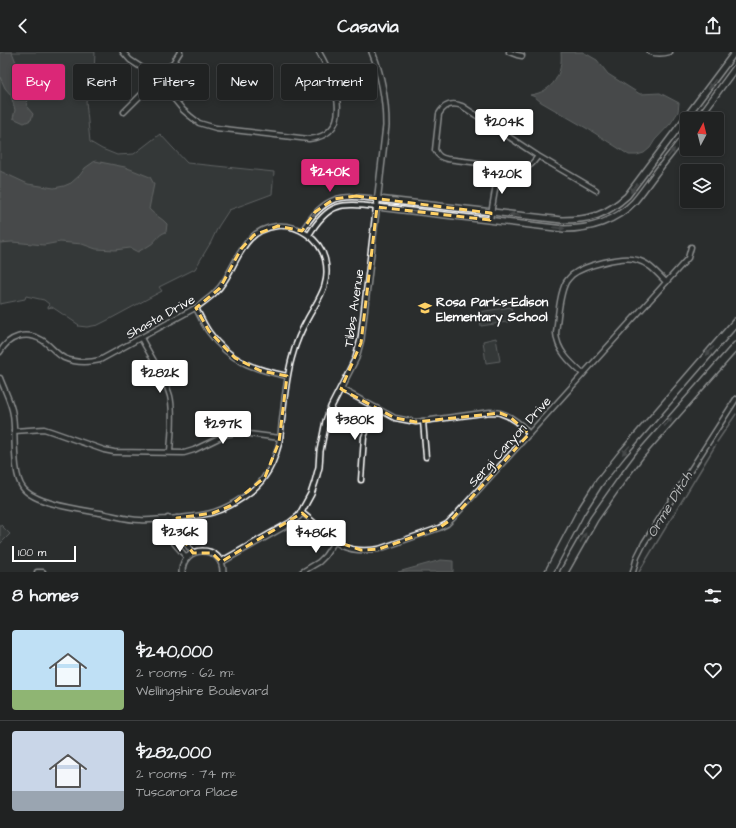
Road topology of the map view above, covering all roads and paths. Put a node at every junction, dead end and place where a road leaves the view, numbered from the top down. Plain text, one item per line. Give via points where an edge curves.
1 (123, 52) edge
2 (180, 52) edge
3 (319, 52) edge
4 (372, 52) edge
5 (509, 52) edge
6 (650, 52) edge
7 (670, 52) edge
8 (735, 52) edge
9 (522, 56) dead end
10 (171, 64) edge
11 (139, 65) edge
12 (736, 67) edge
13 (139, 97) edge
14 (175, 100) edge
15 (124, 112) dead end
16 (703, 112) edge
17 (680, 142) edge
18 (538, 156) junction
19 (499, 166) junction
20 (596, 190) dead end
21 (378, 199) junction
22 (377, 207) junction
23 (491, 212) junction
24 (490, 220) junction
25 (302, 231) junction
26 (309, 235) junction
27 (692, 247) dead end
28 (666, 282) junction
29 (196, 308) junction
30 (736, 322) edge
31 (141, 338) junction
32 (736, 346) edge
33 (0, 352) edge
34 (583, 374) junction
35 (287, 376) junction
36 (0, 378) edge
37 (341, 389) junction
38 (736, 399) edge
39 (376, 408) junction
40 (423, 421) junction
41 (14, 431) junction
42 (529, 434) junction
43 (280, 438) junction
44 (170, 452) junction
45 (426, 457) dead end
46 (361, 480) dead end
47 (301, 512) junction
48 (168, 518) junction
49 (177, 518) junction
50 (335, 541) junction
51 (193, 553) junction
52 (187, 558) junction
53 (221, 562) junction
54 (37, 572) edge
55 (43, 572) edge
56 (182, 572) edge
57 (223, 572) edge
58 (302, 572) edge
59 (549, 572) edge
60 (564, 572) edge
61 (633, 572) edge

1 - 11 street
2 - 10 street
3 - 14 street via 332,78 338,112 333,127 318,138 308,139 211,127 186,113
4 - 21 street, Tibbs Avenue via 382,83 386,116
5 - 9 street
6 - 7 street
8 -> 23 street via 628,196 618,205 596,217 572,220
12 - 16 street
13 - 15 street
24 -> 17 street via 564,229 584,228 605,222 634,202
18 - 19 street via 530,166
18 - 19 street via 462,106 449,104 441,110 435,145 437,155 447,159
18 - 20 street
19 - 23 street
21 - 22 street, Tibbs Avenue
21 - 23 street
21 -> 25 street via 352,196 334,199 314,213
22 -> 24 street
22 - 26 street via 337,207 321,218
22 - 37 street, Tibbs Avenue via 361,343
23 - 24 street
25 - 26 street, Shasta Drive
25 - 29 street, Shasta Drive via 278,226 254,235 241,249 220,288
26 - 35 street via 325,257 327,281 299,336
27 - 28 street, Sergi Canyon Drive via 688,258
28 - 34 street, Sergi Canyon Drive
28 - 34 street via 652,268 636,259 628,258 614,259 579,270 570,276 562,292 556,340 559,348
29 - 31 street, Shasta Drive
29 - 35 street via 209,332 235,358 261,371
30 -> 59 highway via 604,477 580,513
31 - 33 street, Shasta Drive via 100,360 91,362 62,357 42,340 25,335 15,337 6,343
31 - 44 street via 162,376 170,397
60 -> 32 highway via 594,519 622,478
34 - 42 street, Sergi Canyon Drive
35 - 43 street
36 - 41 street via 13,413
37 - 39 street
37 - 47 street, Tibbs Avenue via 326,421 315,482
38 - 61 street via 644,542
39 - 40 street via 395,418
39 - 46 street via 364,437
40 - 42 street via 490,412 500,413 510,417
40 - 45 street
41 - 44 street via 44,429 114,452
41 - 48 street via 18,478 29,494 43,501 140,520
42 - 50 street, Sergi Canyon Drive via 447,524 369,550 351,549
43 - 44 street via 227,434 194,450 184,453
43 - 49 street via 274,460 265,477 243,497 213,513
47 - 50 street, Sergi Canyon Drive
47 - 53 street, Tibbs Avenue via 290,523
48 - 49 street
48 - 52 street via 174,543
49 - 51 street via 182,538
50 - 58 street via 319,562
51 - 52 street
51 - 53 street via 206,551 218,557
52 - 56 street via 183,563
53 - 57 street
54 - 55 street

